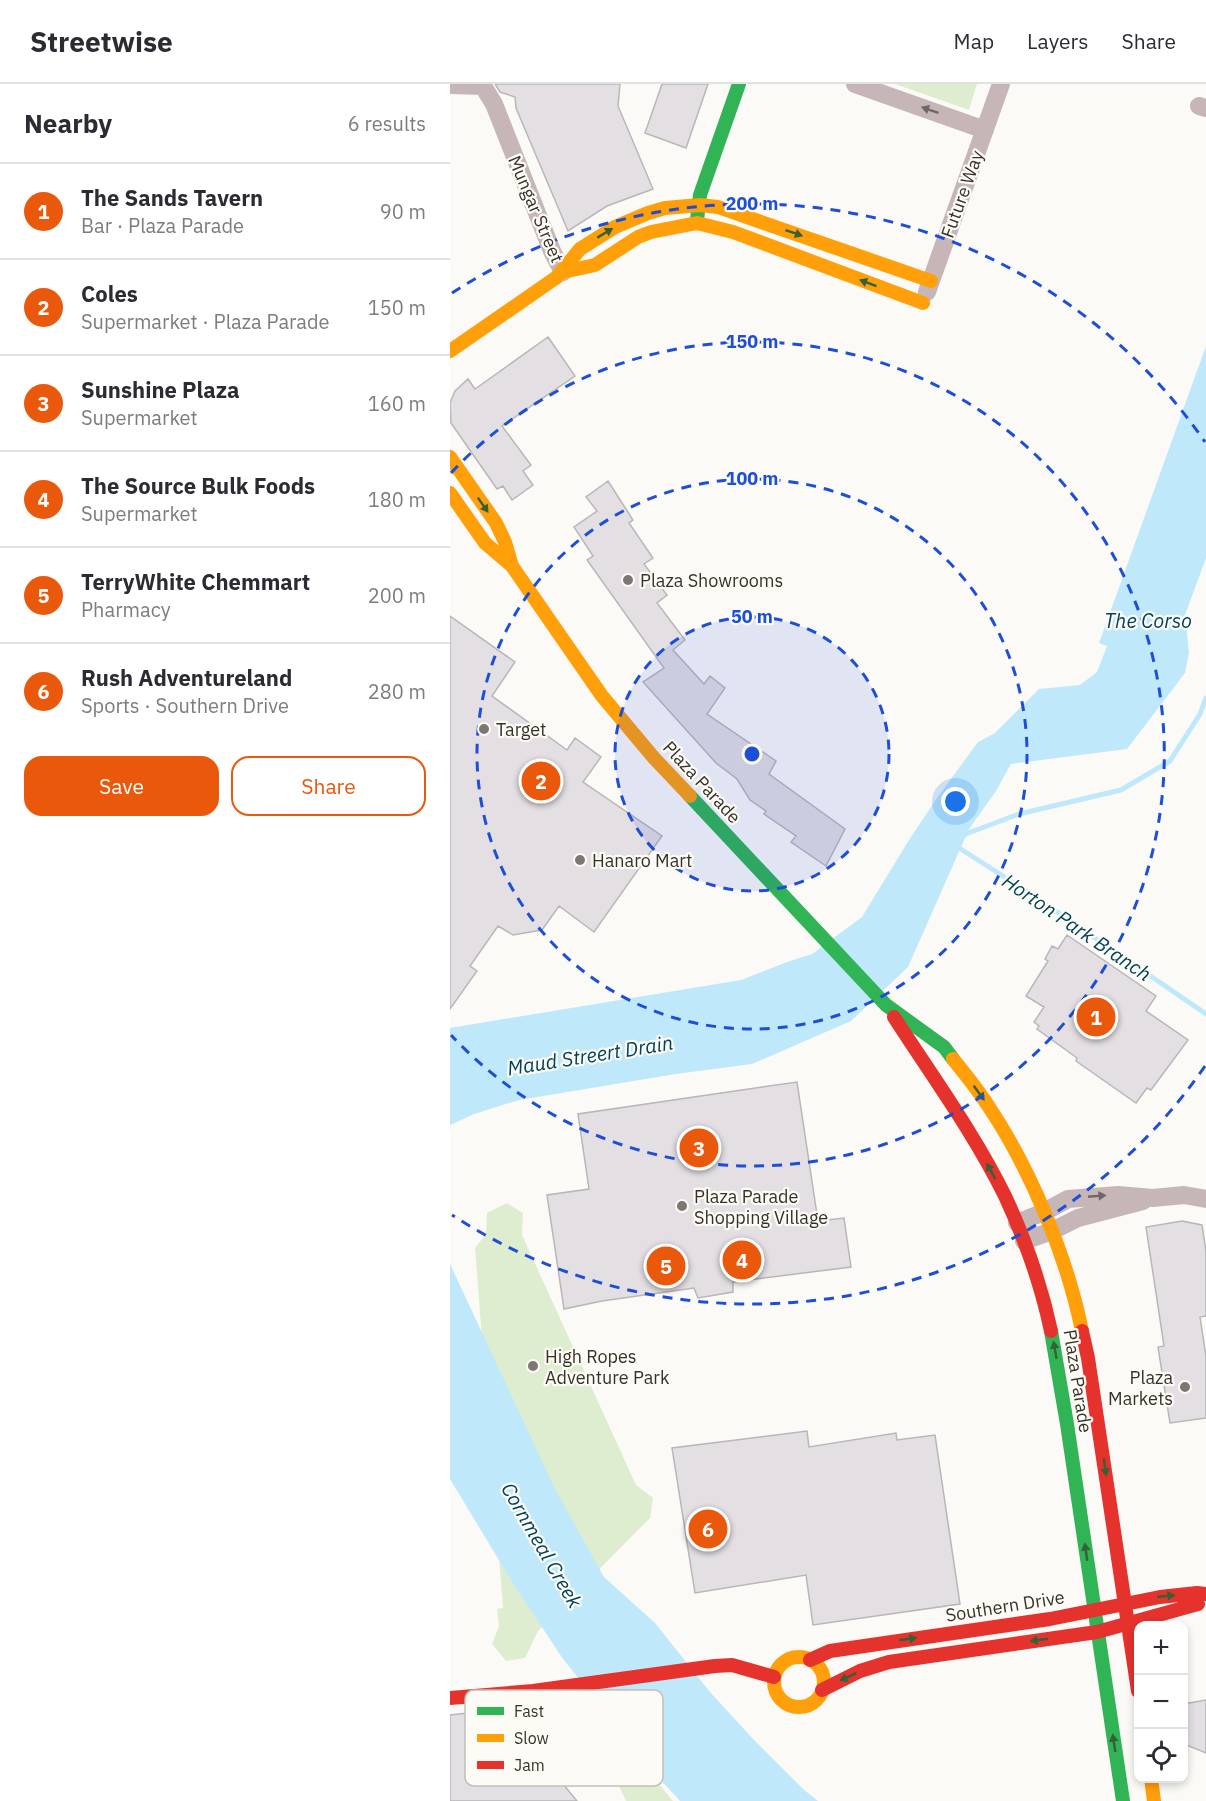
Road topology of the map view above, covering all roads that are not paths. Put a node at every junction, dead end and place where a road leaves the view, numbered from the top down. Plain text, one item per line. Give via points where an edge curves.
1 (739, 84) edge
2 (855, 84) edge
3 (1000, 84) edge
4 (450, 85) edge
5 (483, 85) edge
6 (985, 130) junction
7 (698, 205) junction
8 (697, 223) junction
9 (563, 272) junction
10 (931, 281) junction
11 (923, 303) joint
12 (450, 351) edge
13 (450, 457) edge
14 (450, 493) edge
15 (512, 566) junction
16 (886, 1005) junction
17 (1153, 1198) junction
18 (1206, 1199) edge
19 (1044, 1212) junction
20 (1017, 1223) junction
21 (1052, 1231) junction
22 (1024, 1241) junction
23 (1206, 1594) edge
24 (1206, 1600) edge
25 (1126, 1603) junction
26 (1094, 1610) junction
27 (1129, 1623) junction
28 (1096, 1632) junction
29 (810, 1660) junction
30 (1136, 1675) edge
31 (774, 1677) junction
32 (822, 1689) junction
33 (532, 1690) edge
34 (465, 1697) edge
35 (450, 1698) edge
36 (1151, 1783) edge
37 (1124, 1801) edge
38 (1154, 1801) edge

1 - 7 main road
6 -> 2 street
3 - 6 street, Future Way
4 - 5 street
5 - 9 street, Mungar Street
6 - 10 street, Future Way
7 - 8 main road
9 -> 7 main road via 582,248 625,221 660,209
7 -> 10 main road via 718,207
8 - 9 main road via 651,232 595,266
11 -> 8 main road via 733,231
9 - 12 main road, Mungar Street
10 - 11 street, Future Way
13 -> 15 main road, Plaza Parade via 496,523
14 - 15 main road, Plaza Parade via 485,543
15 - 16 main road, Plaza Parade via 629,729
16 -> 19 main road, Plaza Parade via 944,1047 972,1083 1028,1174
20 -> 16 main road, Plaza Parade via 961,1119
17 - 18 street via 1184,1195
19 -> 17 street via 1068,1199 1118,1195
17 - 21 street via 1077,1218
19 - 20 street
19 - 21 main road, Plaza Parade
20 - 22 main road, Plaza Parade
21 - 22 street
21 -> 25 main road, Plaza Parade via 1077,1305 1088,1358
26 -> 22 main road, Plaza Parade via 1049,1320
25 -> 23 main road, Southern Drive
24 - 27 main road, Southern Drive
25 - 26 main road, Southern Drive
25 - 27 main road, Plaza Parade
26 - 28 main road, Plaza Parade
29 -> 26 main road, Southern Drive via 830,1651
27 - 28 main road, Southern Drive
27 - 30 main road, Plaza Parade
28 -> 32 main road, Southern Drive via 889,1662
37 -> 28 main road, Plaza Parade
29 - 31 main road via 788,1659
29 - 32 main road via 820,1669
31 - 32 main road via 782,1700 796,1707 812,1703
31 - 33 main road via 732,1665
34 - 35 main road
36 - 38 main road

